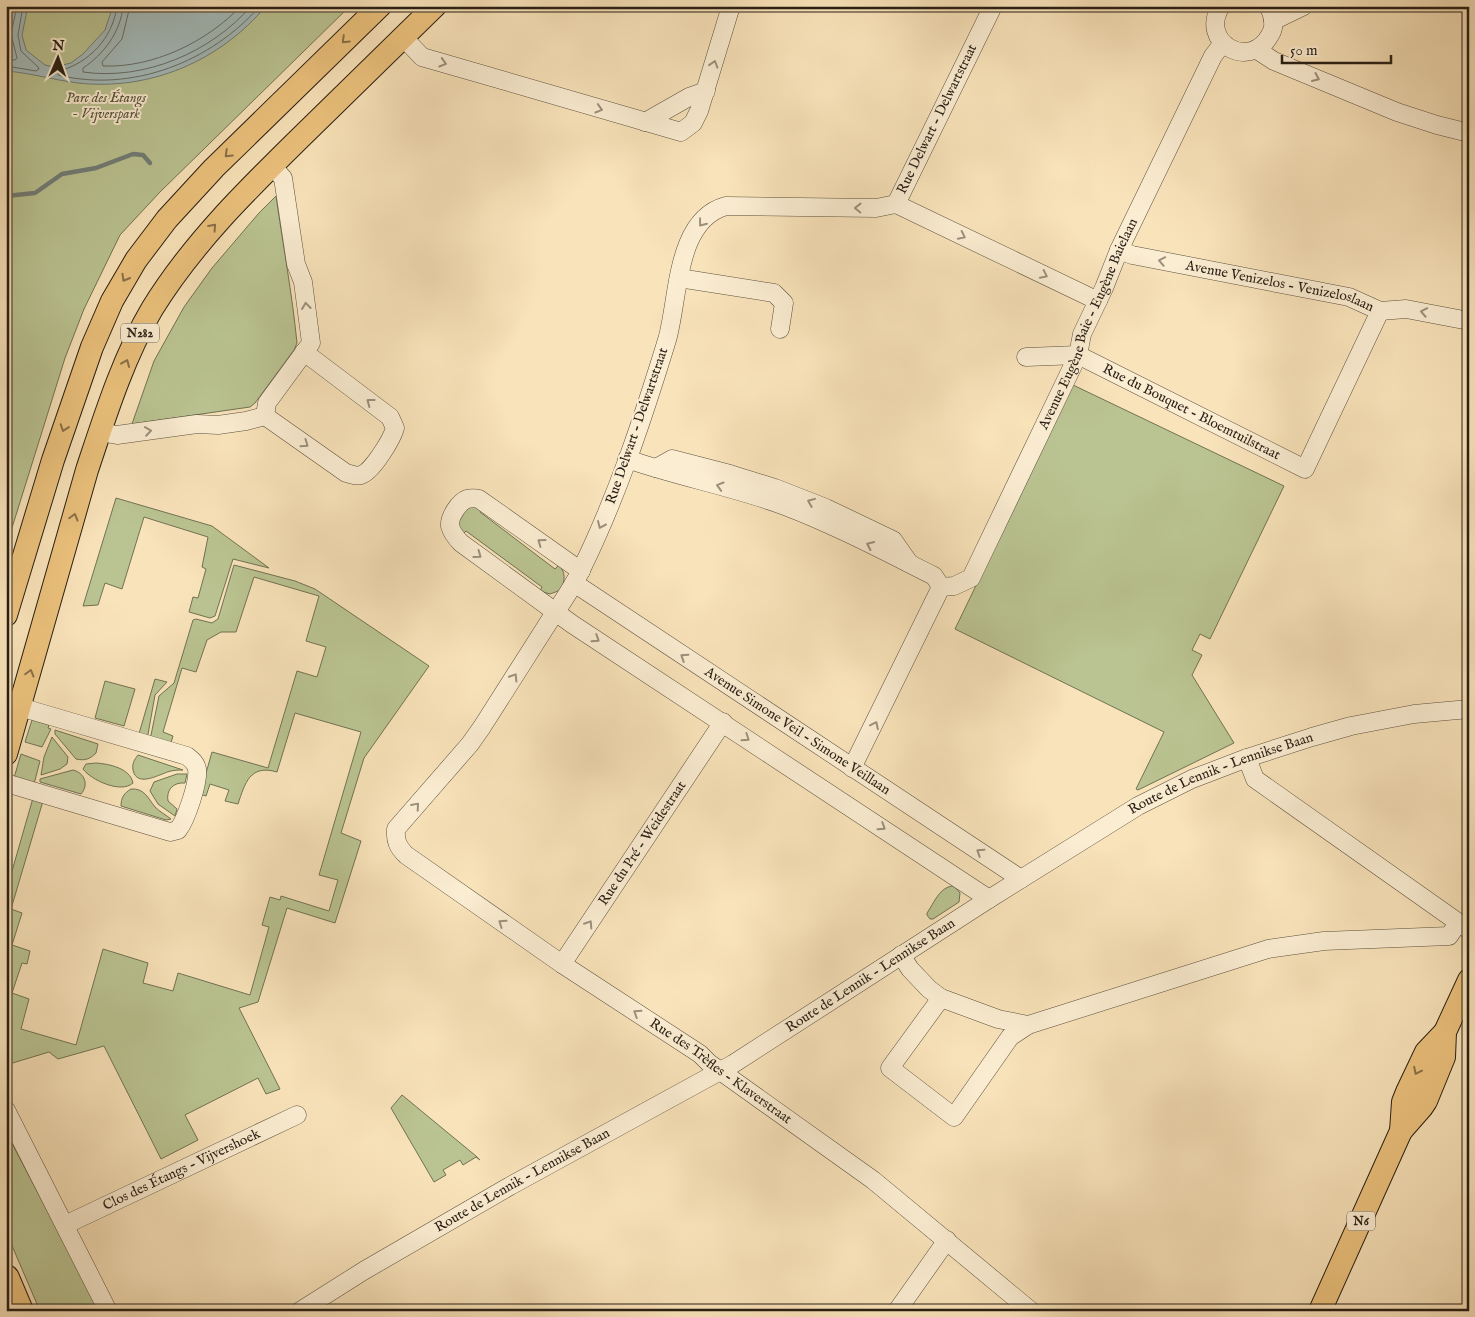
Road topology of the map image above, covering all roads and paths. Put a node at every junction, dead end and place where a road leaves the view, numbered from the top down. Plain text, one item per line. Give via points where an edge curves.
1 (380, 6) edge
2 (435, 6) edge
3 (731, 6) edge
4 (993, 6) edge
5 (1304, 6) edge
6 (1219, 7) edge
7 (1270, 14) edge
8 (403, 37) junction
9 (1223, 43) junction
10 (1257, 50) junction
11 (706, 91) junction
12 (645, 122) junction
13 (1469, 132) edge
14 (272, 166) junction
15 (896, 204) junction
16 (1119, 250) junction
17 (679, 278) junction
18 (1098, 301) junction
19 (1380, 311) junction
20 (1469, 321) edge
21 (780, 329) dead end
22 (304, 352) junction
23 (1078, 355) junction
24 (1026, 357) dead end
25 (265, 416) junction
26 (100, 432) junction
27 (627, 459) junction
28 (27, 546) junction
29 (63, 557) junction
30 (19, 573) junction
31 (577, 577) junction
32 (56, 584) junction
33 (941, 587) junction
34 (556, 611) junction
35 (6, 615) edge
36 (20, 707) junction
37 (1469, 709) edge
38 (723, 722) junction
39 (6, 754) edge
40 (1247, 758) junction
41 (852, 768) junction
42 (6, 783) edge
43 (398, 847) joint
44 (1021, 879) junction
45 (989, 899) junction
46 (1464, 926) edge
47 (901, 955) junction
48 (562, 964) junction
49 (1467, 988) edge
50 (942, 998) junction
51 (1028, 1025) junction
52 (721, 1070) junction
53 (6, 1110) edge
54 (297, 1115) dead end
55 (65, 1226) junction
56 (947, 1240) junction
57 (6, 1278) edge
58 (20, 1311) edge
59 (108, 1311) edge
60 (300, 1311) edge
61 (897, 1311) edge
62 (1031, 1311) edge
63 (1320, 1311) edge

1 -> 28 main road, N282 via 214,168 136,260 112,301 92,347
2 - 8 main road, N282
11 -> 3 street
4 - 15 street, Rue Delwart - Delwartstraat
5 - 7 street
6 - 9 street via 1216,30
7 - 10 street via 1272,32
8 -> 12 street via 422,57
8 - 14 main road, N282
9 - 10 street via 1239,52
9 - 16 street, Avenue Eugène Baie - Eugène Baielaan via 1211,60
10 -> 13 street via 1274,61 1379,105
11 - 12 street
11 - 12 street via 693,123 681,132
22 -> 14 street via 311,343 303,282 296,264 283,178
26 -> 14 main road, N282 via 151,311 209,230
15 -> 17 street, Rue Delwart - Delwartstraat via 876,208 726,206 716,209 702,220 687,245
15 -> 18 street
16 - 18 street, Avenue Eugène Baie - Eugène Baielaan
19 -> 16 street, Avenue Venizelos - Venizeloslaan via 1349,297
17 - 21 street via 774,293 784,303
17 - 27 street, Rue Delwart - Delwartstraat via 668,337
18 - 23 street, Avenue Eugène Baie - Eugène Baielaan via 1082,334
20 -> 19 street, Avenue Venizelos - Venizeloslaan via 1406,309
19 - 23 street, Rue du Bouquet - Bloemtuilstraat via 1305,469
22 - 25 street via 267,404
25 -> 22 street via 346,473 359,476 367,472 393,436 395,428 390,417
23 - 24 street
23 - 33 street, Avenue Eugène Baie - Eugène Baielaan via 970,579
26 -> 25 street via 117,435 197,424 218,425
29 -> 26 main road, N282
27 -> 31 street, Rue Delwart - Delwartstraat
33 -> 27 street via 934,576 786,507
28 - 29 main road
28 - 30 main road, N282
29 - 32 main road, N282
30 - 32 main road
30 - 35 main road, N282
31 - 34 street, Rue Delwart - Delwartstraat
31 -> 34 street via 486,502 472,498 463,501 452,516 450,527 461,543
41 -> 31 street, Avenue Simone Veil - Simone Veillaan
36 -> 32 main road, N282
41 -> 33 street
34 -> 38 street
43 -> 34 street, Rue Delwart - Delwartstraat via 396,829 470,744
36 - 39 main road, N282
36 - 42 street via 188,756 196,764 197,776 186,818 178,830 170,832
37 - 40 street, Route de Lennik - Lennikse Baan via 1414,714 1351,726
38 -> 45 street
48 -> 38 street, Rue du Pré - Weidestraat
40 - 44 street, Route de Lennik - Lennikse Baan via 1192,779 1138,806
40 - 46 street via 1255,780
44 -> 41 street, Avenue Simone Veil - Simone Veillaan
48 -> 43 street, Rue des Trèfles - Klaverstraat
44 - 45 street, Route de Lennik - Lennikse Baan
45 - 47 street, Route de Lennik - Lennikse Baan
46 - 51 street via 1449,936 1324,941 1268,948
47 - 50 street via 929,989
47 - 52 street, Route de Lennik - Lennikse Baan
52 -> 48 street, Rue des Trèfles - Klaverstraat
49 - 63 main road, N6 via 1445,1032 1426,1052 1407,1092 1401,1132
50 - 51 street
50 - 51 street via 890,1068 954,1117 1010,1037
52 - 56 street, Rue des Trèfles - Klaverstraat via 873,1180
52 - 60 street, Route de Lennik - Lennikse Baan via 510,1186
53 - 55 street
54 - 55 street, Clos des Étangs - Vijvershoek
55 - 59 street
56 - 61 street
56 - 62 street, Rue des Trèfles - Klaverstraat
57 - 58 highway

